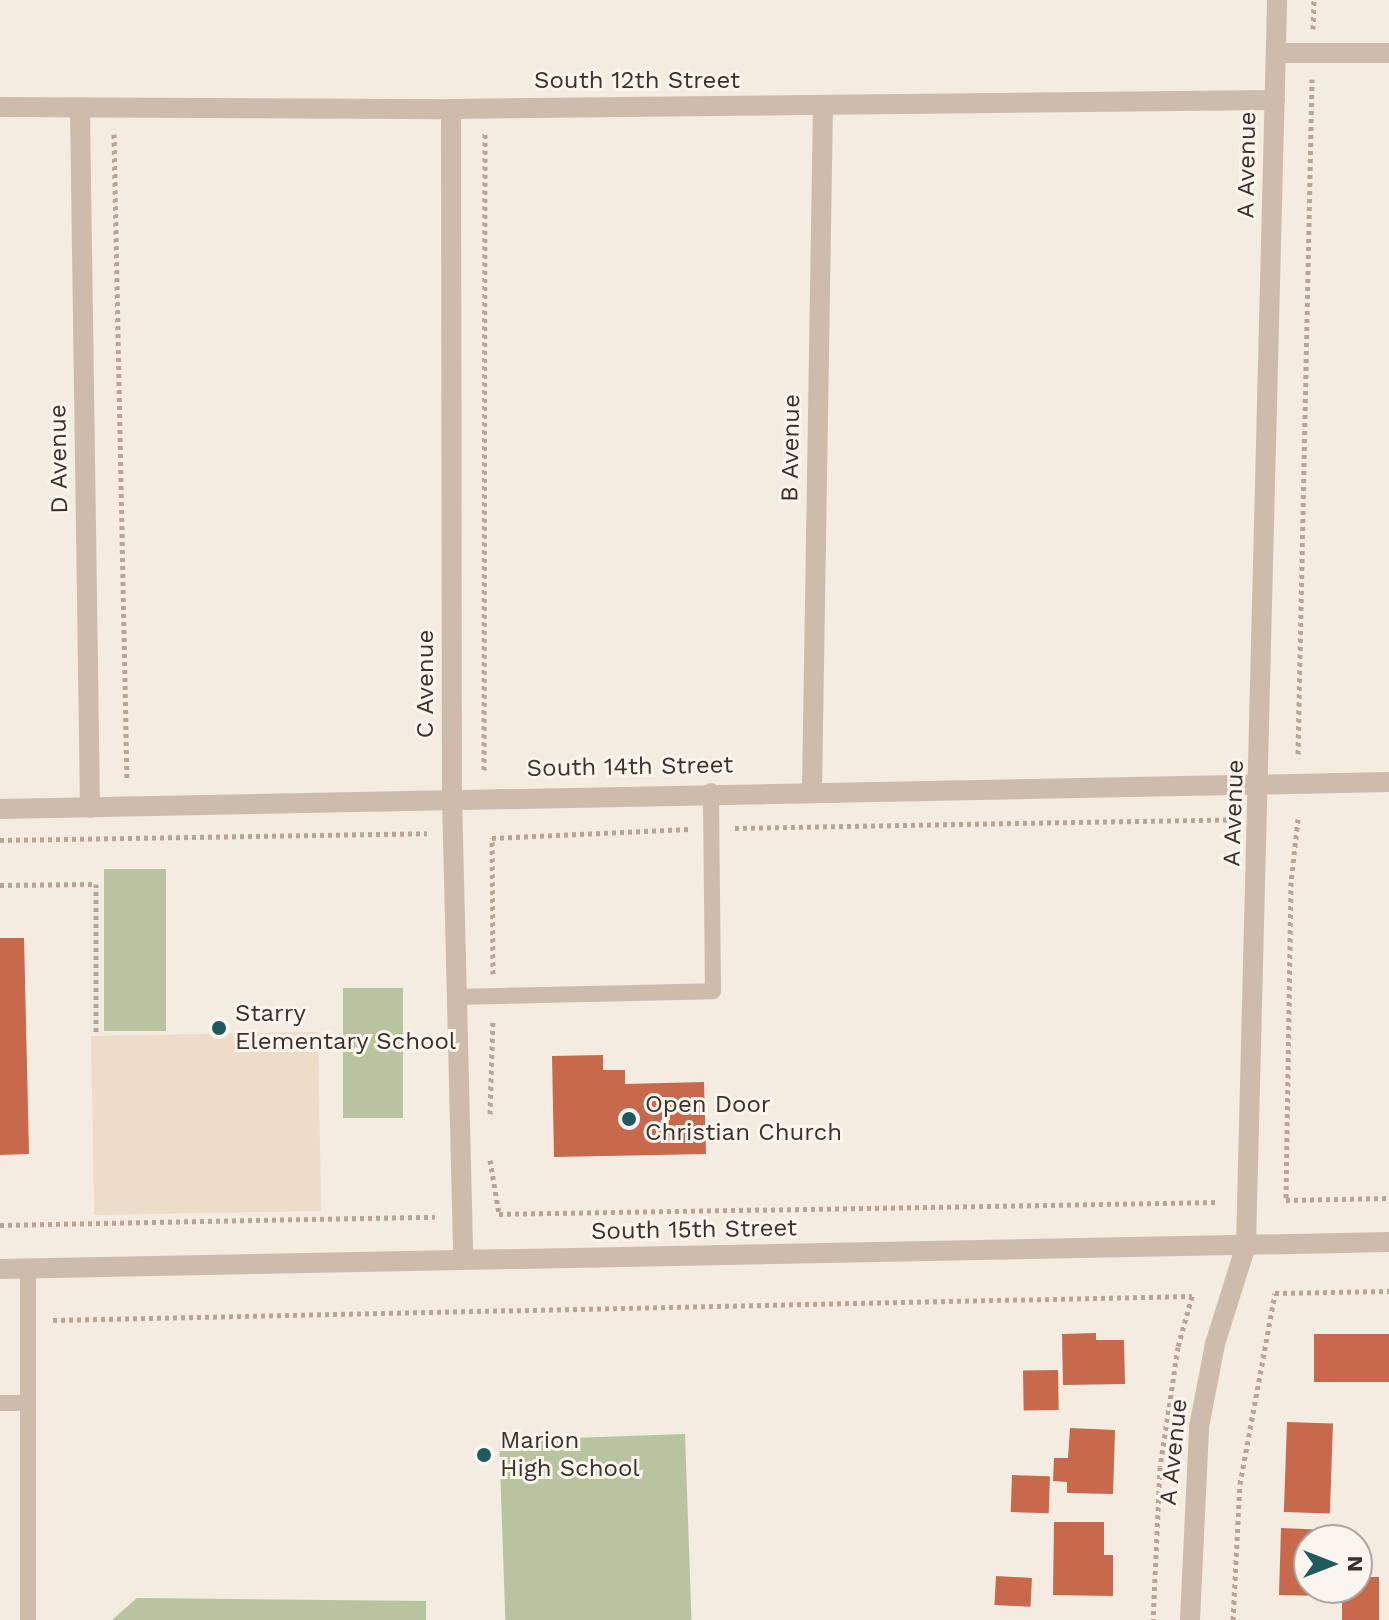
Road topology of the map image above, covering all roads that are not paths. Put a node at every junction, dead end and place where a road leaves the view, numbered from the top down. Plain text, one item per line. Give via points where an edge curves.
1 (1277, 0) edge
2 (1276, 53) junction
3 (1389, 53) edge
4 (1275, 100) junction
5 (0, 107) edge
6 (823, 107) junction
7 (80, 109) junction
8 (451, 109) junction
9 (1389, 782) edge
10 (1261, 784) junction
11 (812, 789) junction
12 (711, 791) junction
13 (452, 797) junction
14 (90, 808) junction
15 (0, 809) edge
16 (457, 997) junction
17 (1389, 1242) edge
18 (1246, 1245) junction
19 (463, 1260) junction
20 (0, 1269) edge
21 (28, 1269) junction
22 (0, 1403) edge
23 (28, 1403) junction
24 (28, 1620) edge
25 (1190, 1620) edge

1 - 2 street, A Avenue
2 - 3 street
2 - 4 street, A Avenue
4 - 6 street, South 12th Street
4 - 10 street, A Avenue
5 - 7 street, South 12th Street
6 - 8 street, South 12th Street
6 - 11 street, B Avenue
7 - 8 street, South 12th Street
7 - 14 street, D Avenue
8 - 13 street, C Avenue
9 - 10 street, South 14th Street
10 - 11 street, South 14th Street
10 - 18 street, A Avenue
11 - 12 street, South 14th Street
12 - 13 street, South 14th Street
12 - 16 lane via 713,991
13 - 14 street, South 14th Street
13 - 16 street, C Avenue
14 - 15 street, South 14th Street
16 - 19 street, C Avenue
17 - 18 street, South 15th Street
18 - 19 street, South 15th Street
18 - 25 street, A Avenue via 1215,1344 1199,1427
19 - 21 street, South 15th Street
20 - 21 street, South 15th Street
21 - 23 lane
22 - 23 lane
23 - 24 lane

